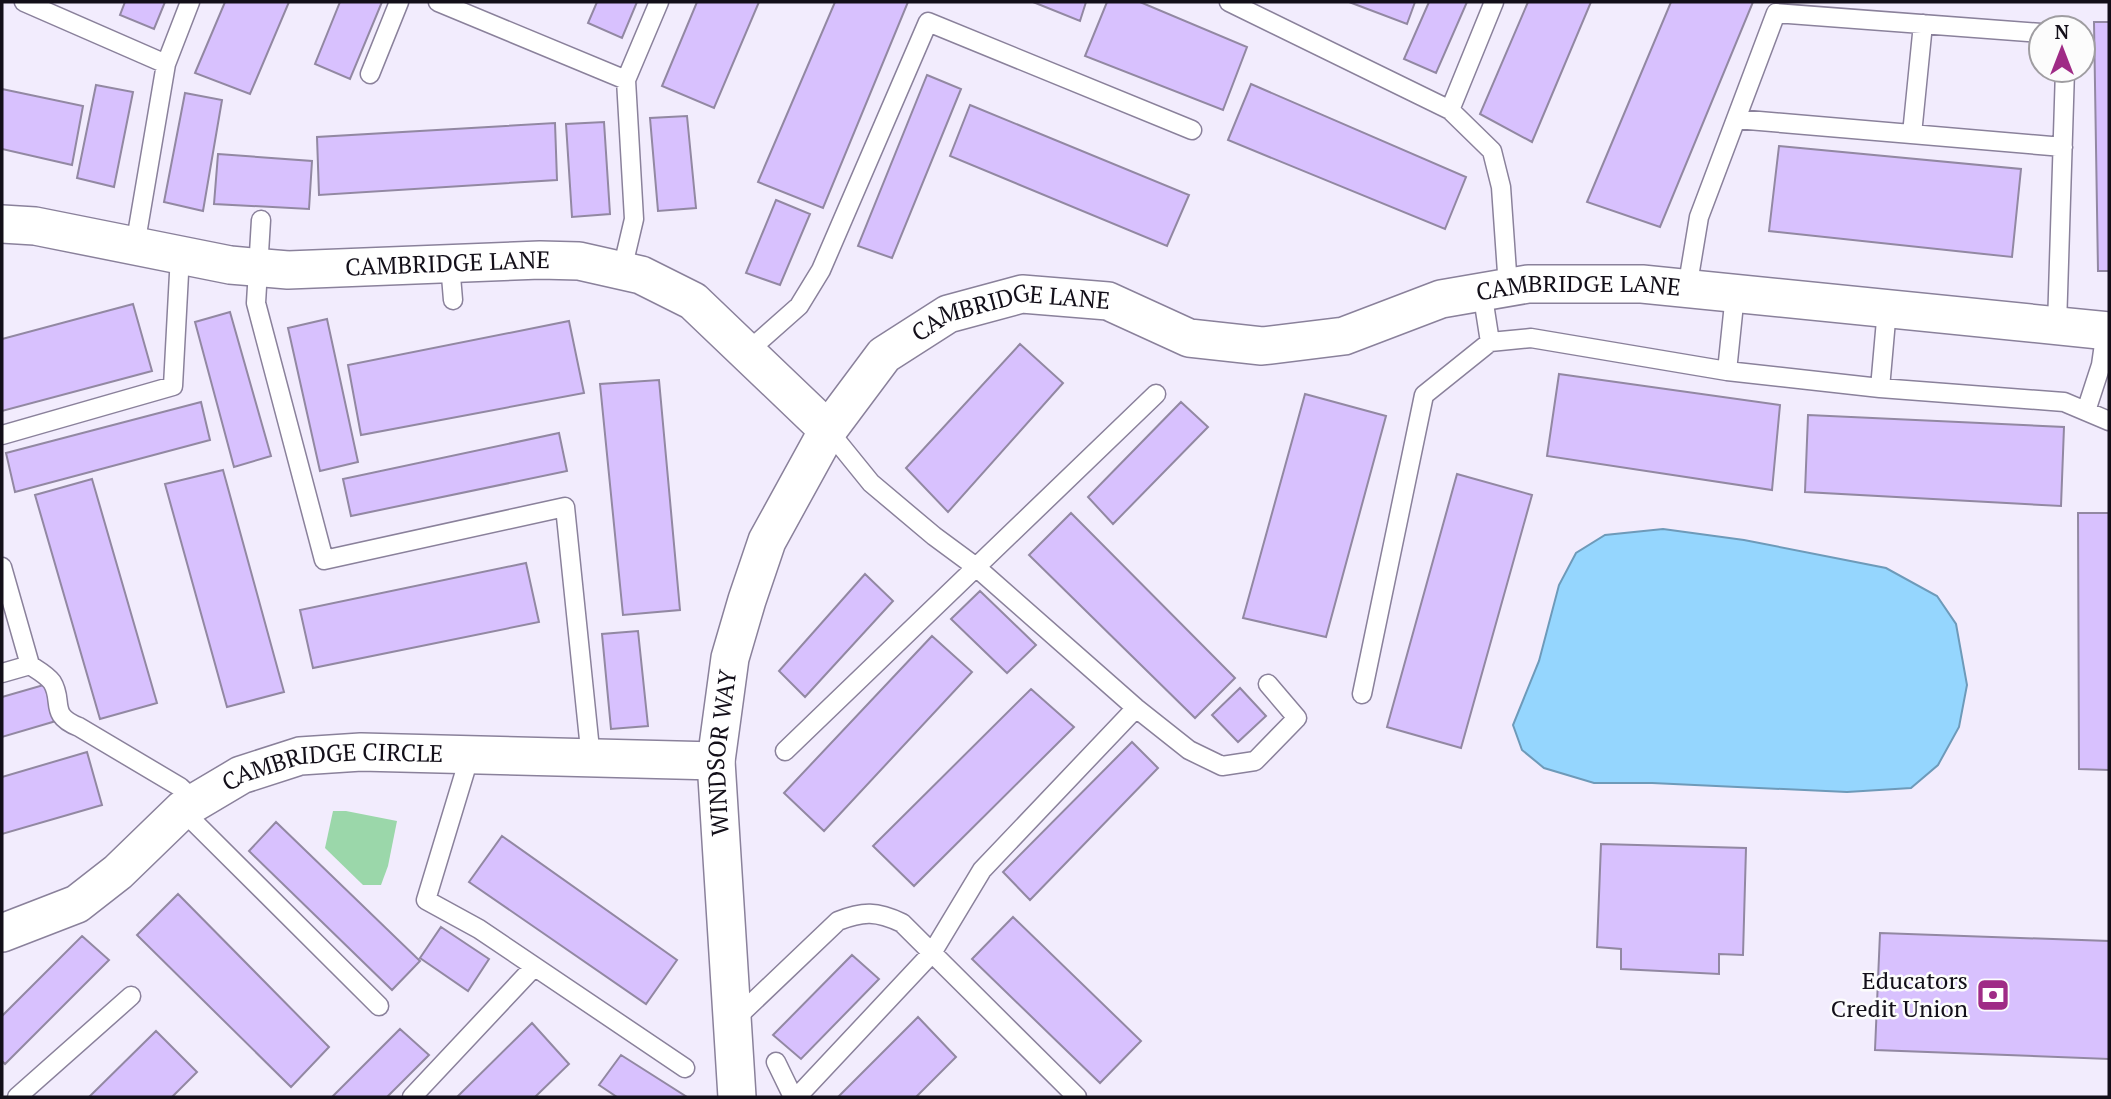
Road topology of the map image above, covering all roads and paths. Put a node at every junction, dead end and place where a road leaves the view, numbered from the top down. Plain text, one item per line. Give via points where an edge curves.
1 (24, 2) edge
2 (190, 2) edge
3 (399, 2) edge
4 (438, 2) edge
5 (659, 2) edge
6 (1229, 2) edge
7 (1494, 2) edge
8 (1923, 24) junction
9 (2027, 32) edge
10 (166, 64) junction
11 (370, 74) dead end
12 (626, 80) junction
13 (2065, 84) edge
14 (1450, 110) junction
15 (1736, 119) junction
16 (1192, 130) dead end
17 (1912, 134) junction
18 (2063, 147) junction
19 (261, 220) dead end
20 (2, 224) edge
21 (135, 246) junction
22 (180, 256) junction
23 (450, 264) junction
24 (259, 267) junction
25 (622, 270) junction
26 (1495, 289) junction
27 (1687, 289) junction
28 (1735, 294) junction
29 (453, 300) dead end
30 (1887, 309) junction
31 (2057, 326) junction
32 (2108, 330) edge
33 (1490, 342) junction
34 (747, 352) junction
35 (1727, 371) junction
36 (1880, 388) junction
37 (1156, 394) dead end
38 (2086, 411) junction
39 (2109, 421) edge
40 (828, 430) junction
41 (2, 435) edge
42 (2, 567) edge
43 (976, 567) junction
44 (30, 664) junction
45 (2, 673) edge
46 (1268, 684) dead end
47 (1362, 694) dead end
48 (1136, 708) junction
49 (785, 751) dead end
50 (470, 755) junction
51 (591, 759) junction
52 (716, 761) junction
53 (189, 806) junction
54 (2, 933) edge
55 (932, 953) junction
56 (534, 967) junction
57 (131, 996) dead end
58 (379, 1006) dead end
59 (733, 1022) junction
60 (776, 1062) dead end
61 (685, 1068) dead end
62 (17, 1097) edge
63 (412, 1097) edge
64 (737, 1097) edge
65 (795, 1097) edge
66 (1077, 1097) edge

1 - 10 lane
2 - 10 lane
3 - 11 lane
4 - 12 lane
5 - 12 lane
6 - 14 lane
7 - 14 lane
8 - 9 lane
8 - 15 lane via 1776,13
8 - 17 lane
10 - 21 lane
12 - 25 lane via 634,219
13 - 18 lane
14 - 26 lane via 1492,150 1501,187
15 - 17 lane
15 - 27 lane via 1699,217
16 - 34 lane via 928,22 821,270 799,306
17 - 18 lane
18 - 31 lane
19 - 24 lane
20 - 21 street, CAMBRIDGE LANE
21 - 22 street, CAMBRIDGE LANE
22 - 24 street, CAMBRIDGE LANE
22 - 41 lane via 173,386
23 - 24 street, CAMBRIDGE LANE
23 - 25 street, CAMBRIDGE LANE via 579,261
23 - 29 lane
24 - 51 lane via 256,303 324,560 565,507
25 - 34 street, CAMBRIDGE LANE via 693,301
26 - 27 street, CAMBRIDGE LANE via 1528,284 1642,284
26 - 33 lane
26 - 40 street, CAMBRIDGE LANE via 1441,299 1344,336 1262,346 1189,338 1108,301 1022,294 948,314 884,355
27 - 28 street, CAMBRIDGE LANE
28 - 30 street, CAMBRIDGE LANE
28 - 35 lane
30 - 31 street, CAMBRIDGE LANE
30 - 36 lane
31 - 32 street, CAMBRIDGE LANE
32 - 38 lane
33 - 35 lane via 1531,338
33 - 47 lane via 1424,395
34 - 40 street, CAMBRIDGE LANE
35 - 36 lane
36 - 38 lane via 2064,402
37 - 43 lane
38 - 39 lane
40 - 43 lane via 871,483
40 - 52 street, WINDSOR WAY via 768,541 747,600 730,658
42 - 44 lane
43 - 48 lane
43 - 49 lane
44 - 45 lane
44 - 53 lane via 52,682 66,722 169,780
46 - 48 lane via 1297,718 1255,761 1222,766 1189,750
48 - 55 lane via 982,870
50 - 51 street, CAMBRIDGE CIRCLE
50 - 53 street, CAMBRIDGE CIRCLE via 361,752 300,756 241,775
50 - 56 lane via 426,900
51 - 52 street, CAMBRIDGE CIRCLE
52 - 59 street, WINDSOR WAY
53 - 54 street, CAMBRIDGE CIRCLE via 77,904
53 - 58 lane
55 - 59 lane via 902,923 884,914 857,913 838,921
55 - 65 lane
55 - 66 lane
56 - 61 lane
56 - 63 lane
57 - 62 lane
59 - 64 street, WINDSOR WAY
60 - 65 lane

